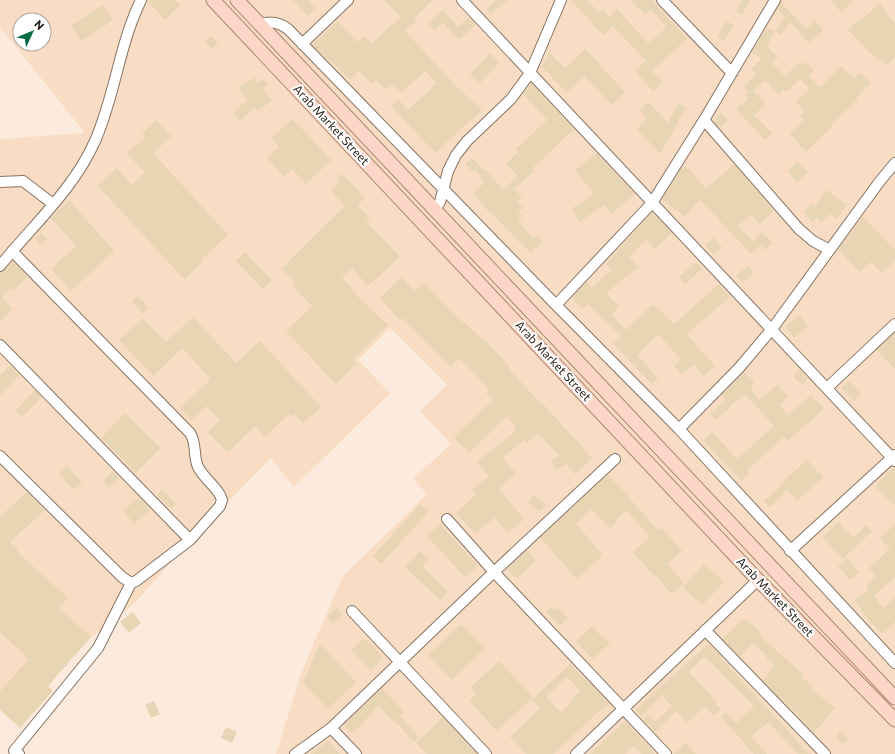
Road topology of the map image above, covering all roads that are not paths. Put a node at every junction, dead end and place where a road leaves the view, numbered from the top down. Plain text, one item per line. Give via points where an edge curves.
1 (141, 0) edge
2 (213, 0) edge
3 (237, 0) edge
4 (348, 0) edge
5 (462, 0) edge
6 (561, 0) edge
7 (662, 0) edge
8 (775, 0) edge
9 (261, 24) junction
10 (302, 44) junction
11 (530, 73) junction
12 (732, 73) junction
13 (704, 120) junction
14 (895, 163) edge
15 (0, 182) edge
16 (443, 188) junction
17 (652, 203) junction
18 (53, 204) junction
19 (435, 209) junction
20 (830, 250) junction
21 (12, 251) junction
22 (0, 266) edge
23 (556, 305) junction
24 (895, 324) edge
25 (772, 329) junction
26 (0, 345) edge
27 (827, 388) junction
28 (679, 429) junction
29 (0, 456) edge
30 (894, 458) edge
31 (615, 459) dead end
32 (446, 518) dead end
33 (190, 540) junction
34 (790, 551) junction
35 (494, 572) junction
36 (758, 580) junction
37 (131, 583) junction
38 (352, 611) dead end
39 (705, 630) junction
40 (400, 662) junction
41 (895, 663) edge
42 (895, 698) edge
43 (623, 709) junction
44 (895, 720) edge
45 (331, 728) junction
46 (19, 754) edge
47 (295, 754) edge
48 (356, 754) edge
49 (486, 754) edge
50 (576, 754) edge
51 (666, 754) edge
52 (825, 754) edge

1 - 18 street via 126,38 110,100 94,142 80,168
2 - 36 main road, Arab Market Street
3 - 9 main road
4 - 10 street
5 - 11 street
6 - 11 street
7 - 12 street
8 - 12 street
9 - 10 street via 280,24
9 - 19 main road
10 - 16 street
11 - 16 street via 511,99 461,148 448,171
11 - 17 street
12 - 13 street
13 - 17 street
13 - 20 street via 799,229
14 - 20 street
15 - 18 street via 23,181
16 - 19 street via 440,202
16 - 23 street
17 - 23 street
17 - 25 street
18 - 21 street
19 - 42 main road
20 - 25 street
21 - 22 street
21 - 33 street via 190,432 199,468 222,500 220,506
23 - 28 street
24 - 27 street
25 - 27 street
25 - 28 street via 739,368
26 - 33 street
27 - 30 street
28 - 34 street
29 - 37 street
30 - 34 street
31 - 35 street
32 - 35 street
33 - 37 street via 136,582
34 - 41 street
35 - 40 street
35 - 43 street
36 - 39 street
36 - 44 main road, Arab Market Street
37 - 46 street via 98,648 14,751
38 - 40 street
39 - 43 street
39 - 52 street
40 - 45 street
40 - 49 street
43 - 50 street
43 - 51 street
45 - 47 street
45 - 48 street

